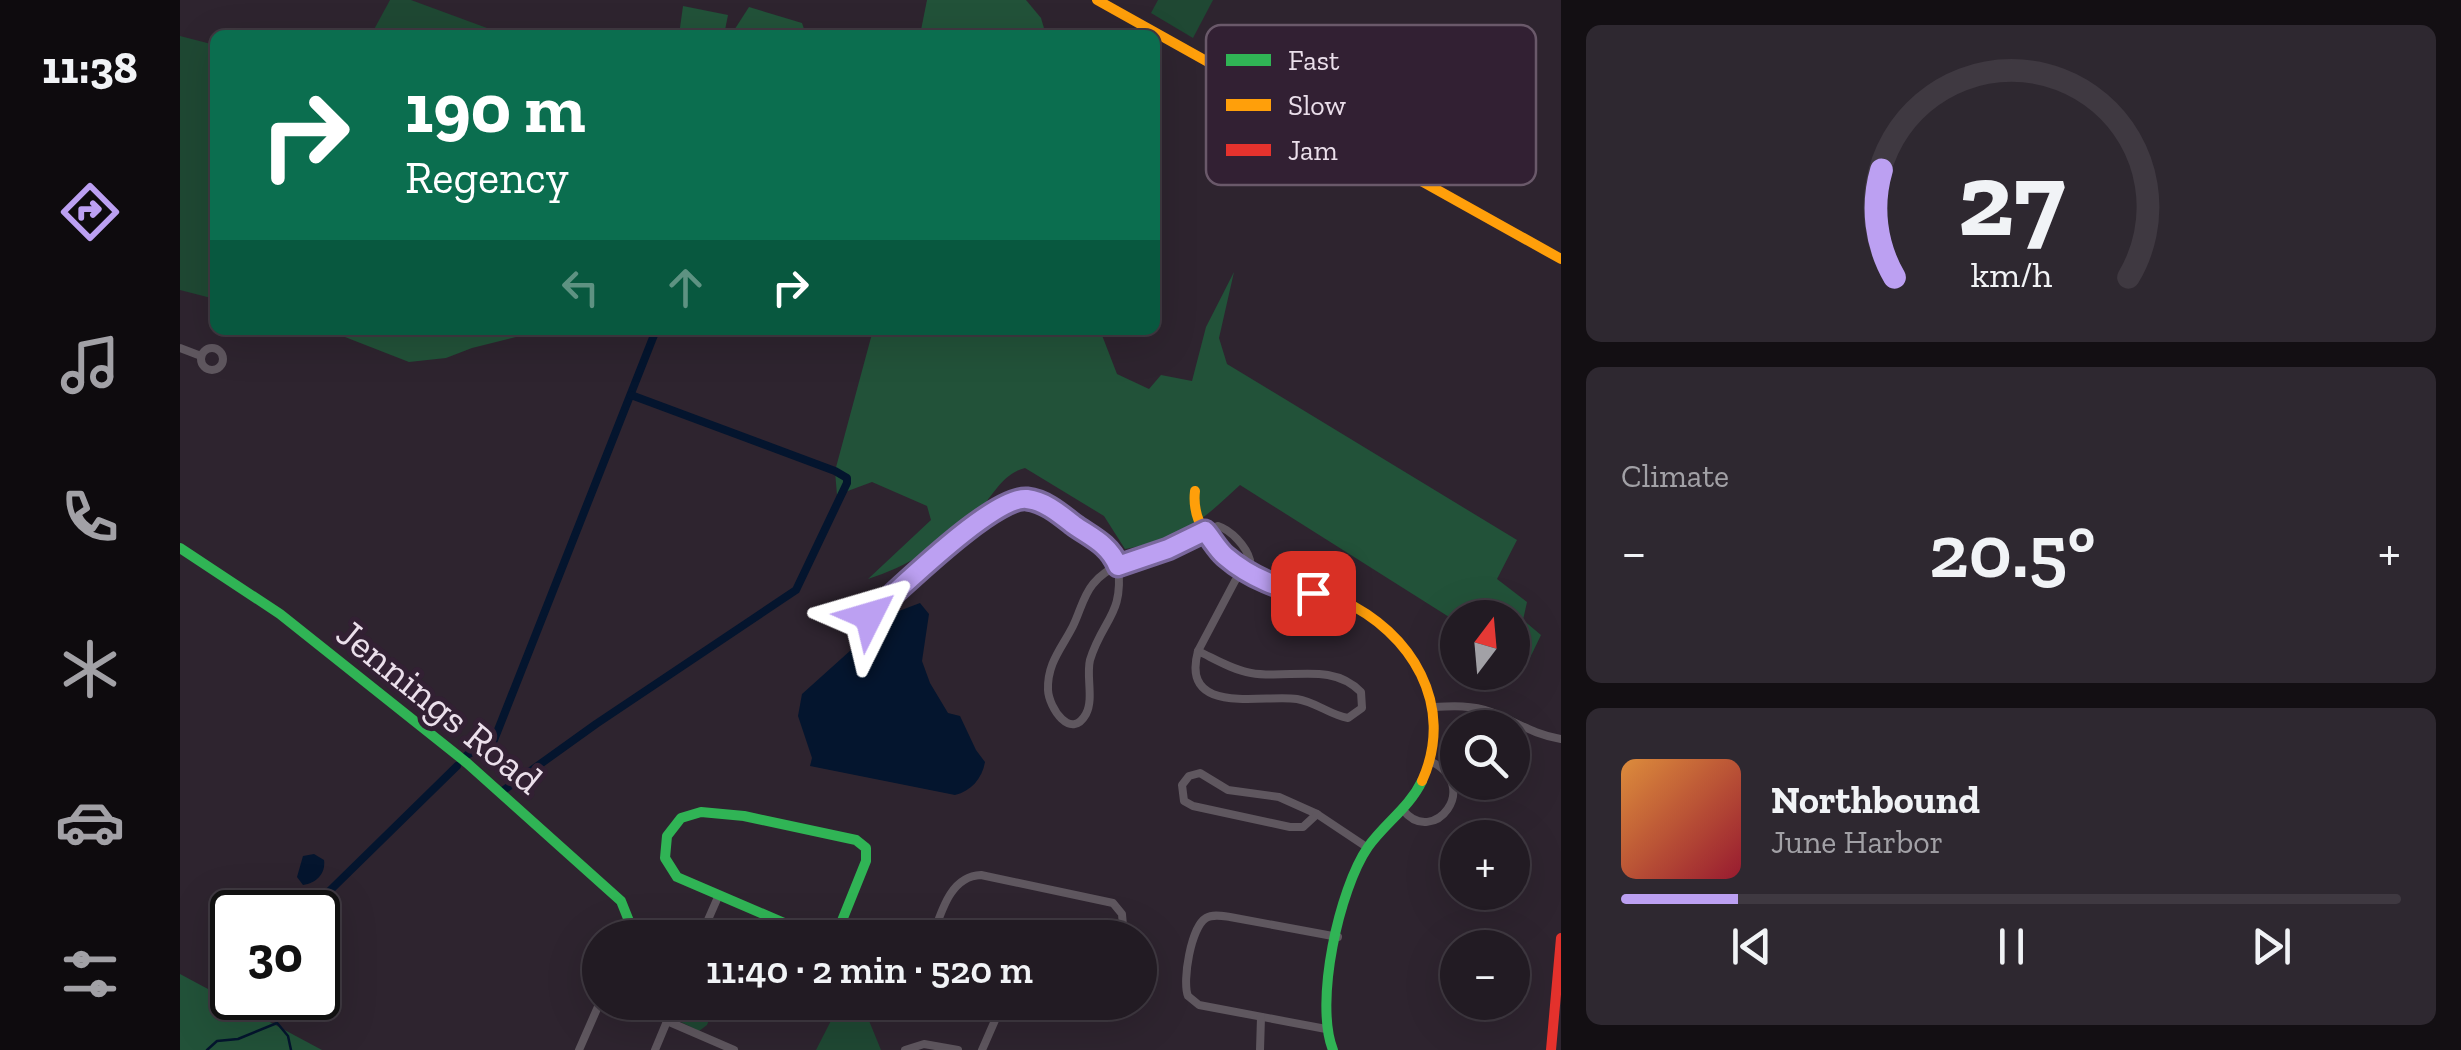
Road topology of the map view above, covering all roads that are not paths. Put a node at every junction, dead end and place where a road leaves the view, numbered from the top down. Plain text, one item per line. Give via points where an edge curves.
1 (1096, 0) edge
2 (1150, 30) edge
3 (1160, 36) edge
4 (1206, 61) edge
5 (1428, 185) edge
6 (1561, 259) edge
7 (180, 348) edge
8 (201, 356) dead end
9 (1195, 491) dead end
10 (1205, 531) junction
11 (180, 548) edge
12 (1118, 566) junction
13 (1244, 570) junction
14 (869, 616) dead end
15 (1198, 652) junction
16 (1433, 707) junction
17 (1561, 739) edge
18 (1430, 761) junction
19 (1404, 810) junction
20 (1316, 814) junction
21 (1368, 848) junction
22 (718, 897) junction
23 (629, 920) edge
24 (708, 920) edge
25 (775, 920) edge
26 (842, 920) edge
27 (940, 920) edge
28 (1122, 920) edge
29 (1338, 938) junction
30 (1561, 938) edge
31 (1261, 1017) junction
32 (592, 1020) edge
33 (995, 1020) edge
34 (668, 1021) joint
35 (1326, 1028) junction
36 (1555, 1046) edge
37 (579, 1050) edge
38 (655, 1050) edge
39 (734, 1050) edge
40 (906, 1050) edge
41 (958, 1050) edge
42 (982, 1050) edge
43 (1260, 1050) edge
44 (1333, 1050) edge

1 - 2 street
3 - 4 street
5 - 6 street
7 - 8 street
9 - 10 street via 1195,512
10 - 12 street
10 - 13 street
10 - 13 street via 1222,526 1250,556
11 - 23 street, Jennings Road via 270,607 505,794 621,901
12 - 12 street via 1120,596 1089,664 1087,712 1070,722 1051,706 1050,667 1090,587
12 - 14 street via 1104,545 1054,510 1018,499 981,518
13 - 15 street
13 - 16 street via 1339,599 1378,625 1421,668
15 - 15 street via 1198,677 1218,697 1299,699 1348,718 1362,708 1360,692 1340,678 1253,674
16 - 17 street via 1474,708
16 - 18 street
18 - 19 street
18 - 19 street via 1452,781 1449,808 1427,822
19 - 21 street
20 - 20 street via 1279,797 1228,790 1200,773 1184,780 1180,790 1192,806 1283,826 1302,827
20 - 21 street
21 - 29 street
22 - 24 street
22 - 25 street
22 - 26 street via 677,877 664,858 665,840 687,814 714,811 856,840 866,848 866,861
27 - 28 street via 956,885 981,875 1105,900
29 - 31 street via 1230,917 1202,921 1185,980 1188,996 1199,1005
29 - 35 street
30 - 36 street
31 - 35 street
31 - 43 street
32 - 37 street
33 - 42 street
34 - 38 street
34 - 39 street
35 - 44 street
40 - 41 street via 924,1044

